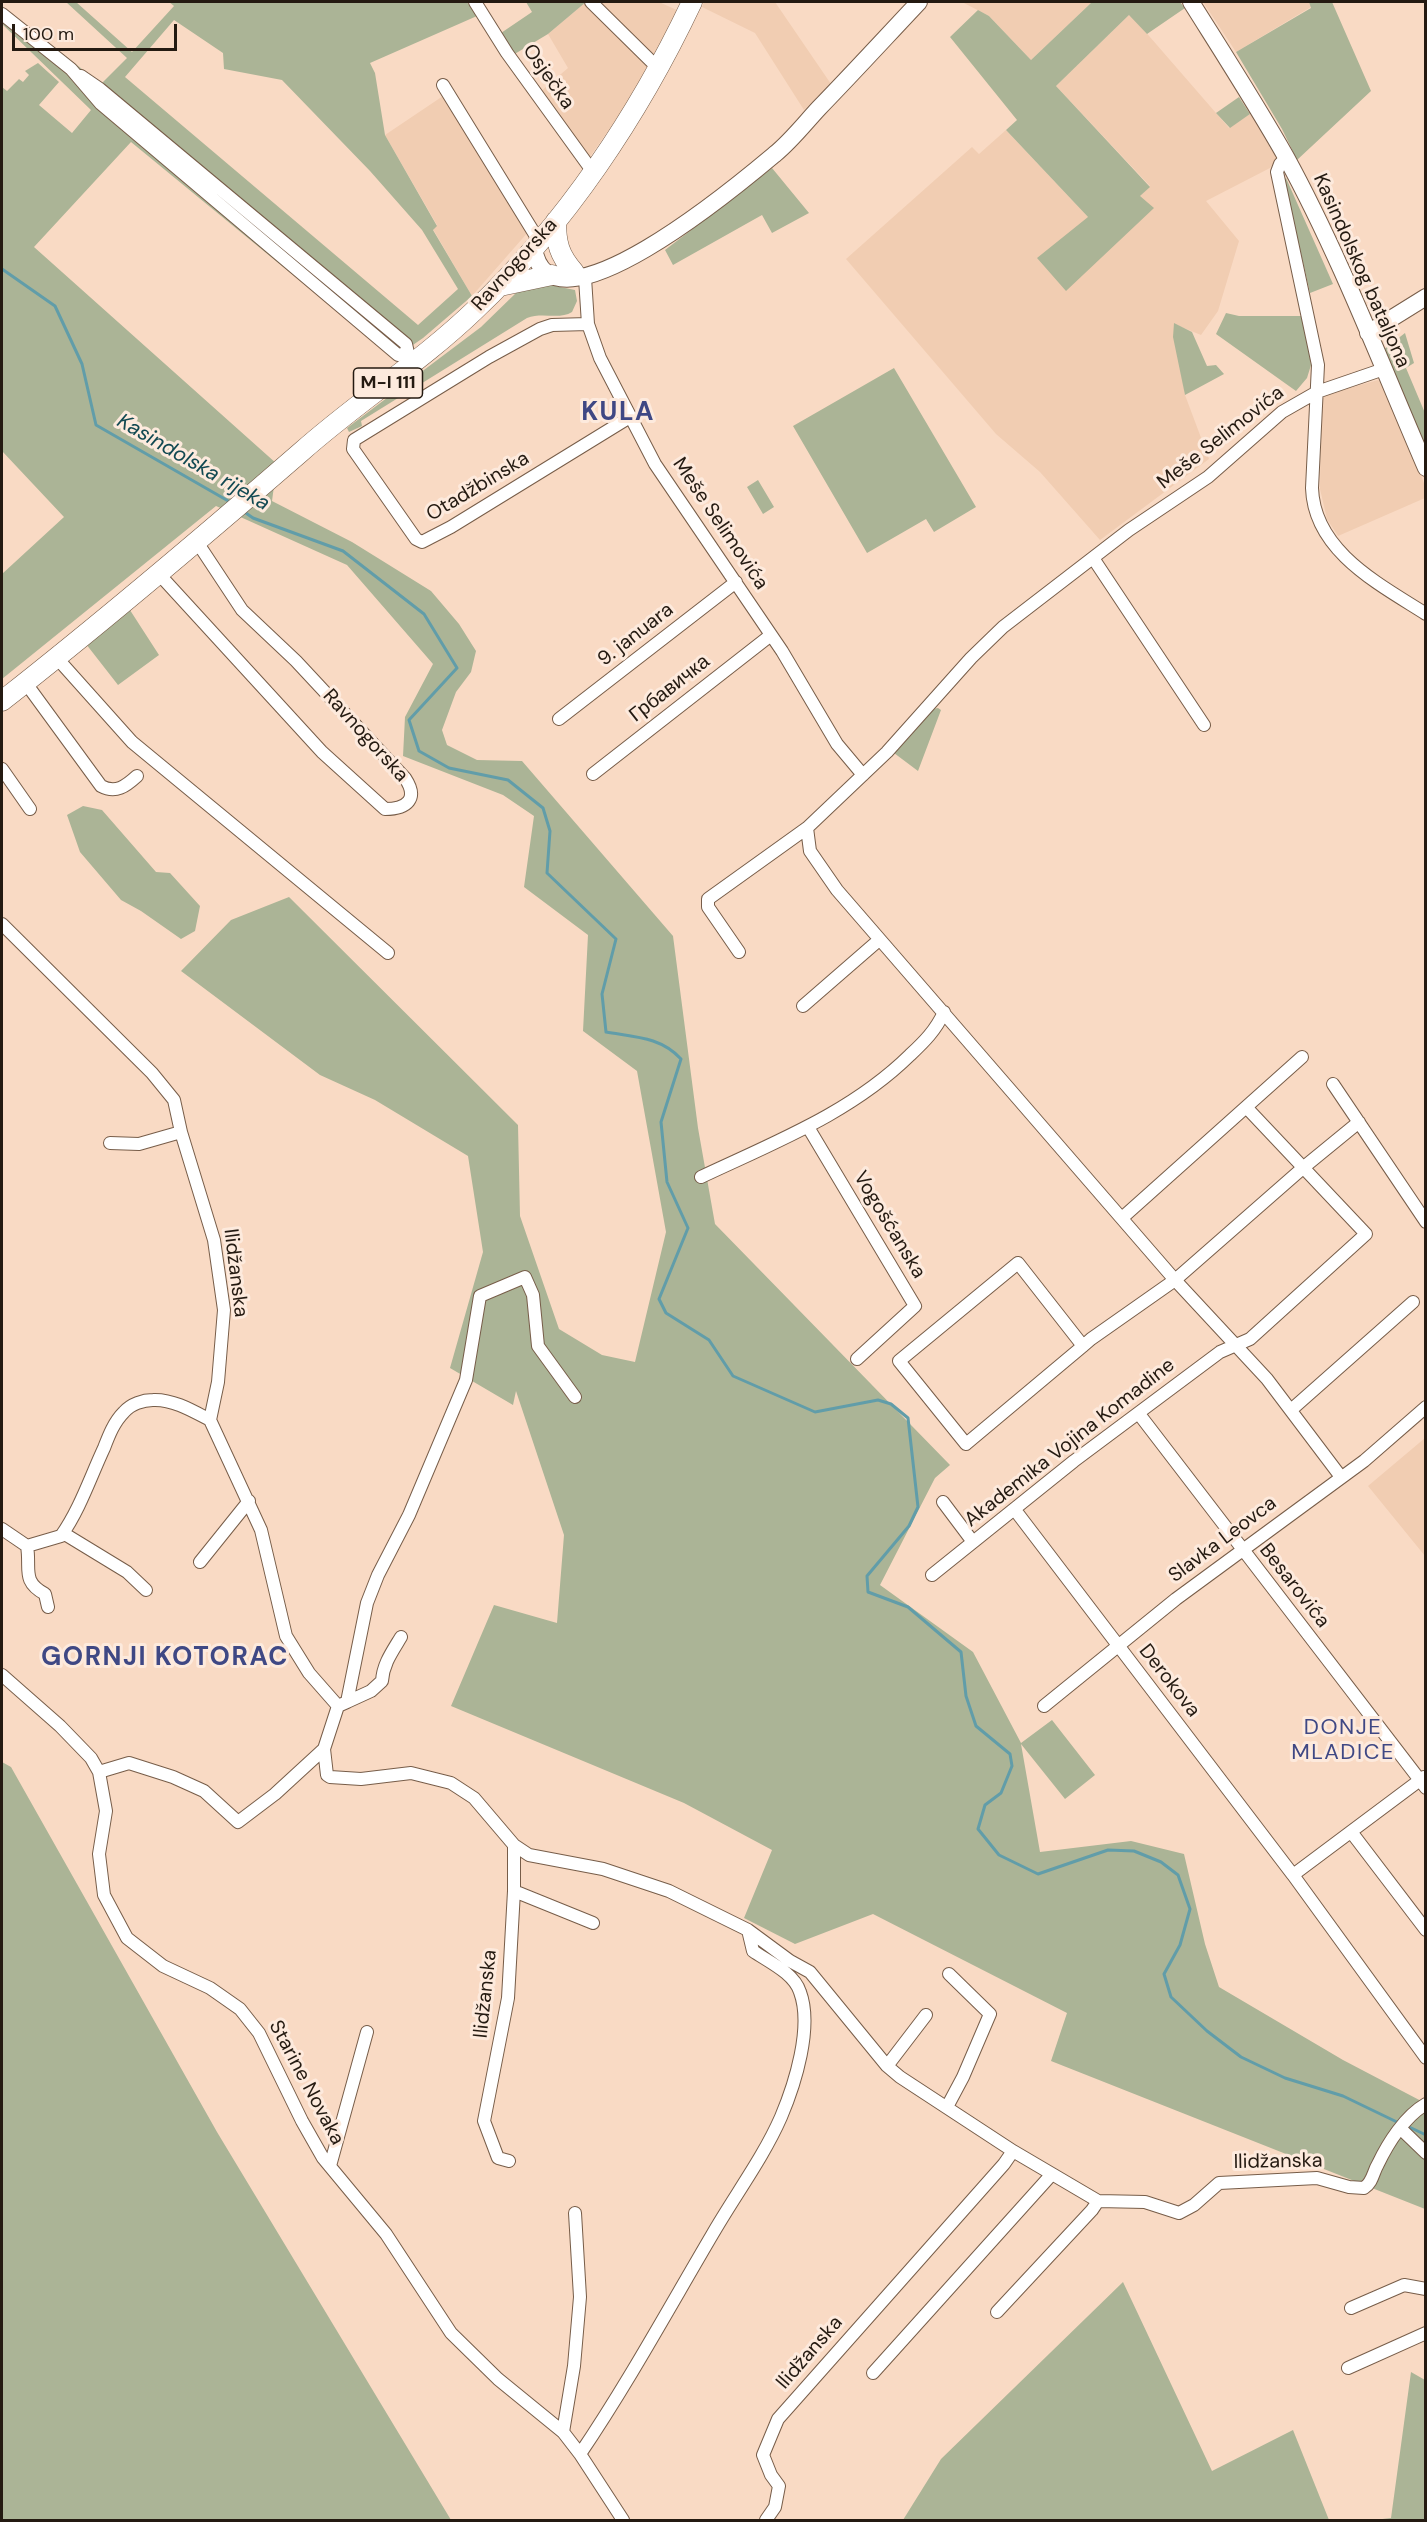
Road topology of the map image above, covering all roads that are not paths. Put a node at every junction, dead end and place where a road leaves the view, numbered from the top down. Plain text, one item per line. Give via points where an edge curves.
1 (475, 2) edge
2 (591, 2) edge
3 (692, 2) edge
4 (919, 2) edge
5 (1191, 2) edge
6 (2, 14) edge
7 (659, 69) junction
8 (443, 85) dead end
9 (1286, 158) junction
10 (593, 172) junction
11 (556, 221) junction
12 (537, 245) junction
13 (552, 275) junction
14 (580, 275) junction
15 (500, 286) junction
16 (1425, 297) edge
17 (588, 324) junction
18 (1368, 333) junction
19 (412, 357) junction
20 (1383, 369) junction
21 (1317, 392) junction
22 (630, 417) junction
23 (1425, 468) edge
24 (197, 542) junction
25 (1093, 558) junction
26 (158, 573) junction
27 (736, 582) junction
28 (1425, 614) edge
29 (771, 635) junction
30 (56, 657) junction
31 (26, 682) junction
32 (2, 700) edge
33 (559, 719) dead end
34 (1204, 725) dead end
35 (2, 769) edge
36 (593, 774) dead end
37 (863, 774) junction
38 (137, 776) dead end
39 (30, 809) dead end
40 (807, 828) junction
41 (2, 924) edge
42 (879, 940) junction
43 (739, 952) dead end
44 (388, 953) dead end
45 (803, 1006) dead end
46 (944, 1012) junction
47 (1302, 1057) dead end
48 (1333, 1084) dead end
49 (1246, 1107) junction
50 (1359, 1122) junction
51 (808, 1127) junction
52 (181, 1132) junction
53 (110, 1143) dead end
54 (1304, 1167) junction
55 (701, 1177) dead end
56 (1122, 1218) junction
57 (1425, 1222) edge
58 (1175, 1280) junction
59 (1413, 1302) dead end
60 (1234, 1344) junction
61 (1083, 1346) junction
62 (857, 1359) dead end
63 (575, 1397) dead end
64 (1425, 1407) edge
65 (1291, 1410) junction
66 (1139, 1414) junction
67 (210, 1420) junction
68 (1341, 1477) junction
69 (249, 1501) junction
70 (943, 1502) dead end
71 (1015, 1510) junction
72 (2, 1529) edge
73 (63, 1533) junction
74 (973, 1542) junction
75 (27, 1546) junction
76 (1242, 1551) junction
77 (200, 1562) dead end
78 (932, 1575) dead end
79 (146, 1590) dead end
80 (48, 1607) dead end
81 (401, 1637) dead end
82 (1116, 1645) junction
83 (2, 1675) edge
84 (343, 1704) junction
85 (1044, 1706) dead end
86 (324, 1749) junction
87 (99, 1772) junction
88 (1424, 1782) edge
89 (1352, 1833) junction
90 (514, 1845) junction
91 (1293, 1875) junction
92 (514, 1891) junction
93 (593, 1923) dead end
94 (748, 1930) junction
95 (1425, 1930) edge
96 (949, 1974) dead end
97 (926, 2016) dead end
98 (367, 2032) dead end
99 (1425, 2058) edge
100 (887, 2066) junction
101 (1422, 2106) edge
102 (946, 2107) junction
103 (1400, 2128) junction
104 (1013, 2151) junction
105 (1425, 2152) edge
106 (510, 2161) dead end
107 (330, 2166) junction
108 (1052, 2174) junction
109 (1098, 2201) junction
110 (575, 2213) dead end
111 (1425, 2289) edge
112 (1351, 2308) dead end
113 (997, 2312) dead end
114 (1425, 2333) edge
115 (1348, 2368) dead end
116 (873, 2373) dead end
117 (563, 2432) junction
118 (580, 2454) junction
119 (623, 2520) edge
120 (766, 2520) edge

1 - 10 street, Osječka
2 - 7 street
3 - 7 main road, Ravnogorska / M-I 111
4 - 14 street via 776,153 734,188 658,243
5 - 9 street, Kasindolskog bataljona
6 - 19 street via 71,69 101,104 380,340 398,355
7 - 10 main road, Ravnogorska / M-I 111
8 - 12 street
9 - 18 street, Kasindolskog bataljona
9 - 21 street, Kasindolskog bataljona via 1277,172 1318,365
10 - 11 main road, Ravnogorska / M-I 111
11 - 12 main road, Ravnogorska / M-I 111
11 - 14 main road via 559,252
12 - 13 street via 540,268
12 - 14 street
12 - 15 main road, Ravnogorska / M-I 111
13 - 14 street via 568,280
13 - 15 main road
14 - 17 street, Meše Selimovića
15 - 19 main road, Ravnogorska / M-I 111 via 474,312
16 - 18 street
17 - 22 street, Meše Selimovića via 600,358
17 - 22 street, Otadžbinska via 540,328 354,440 353,449 416,539 422,542
18 - 20 street, Kasindolskog bataljona
19 - 24 main road, Ravnogorska / M-I 111
20 - 21 street, Meše Selimovića
20 - 23 street, Kasindolskog bataljona
21 - 25 street, Meše Selimovića via 1282,412 1208,477
21 - 28 street, Kasindolskog bataljona via 1312,495 1326,533 1355,566
22 - 27 street, Meše Selimovića via 664,479
24 - 26 main road, Ravnogorska / M-I 111
24 - 26 street, Ravnogorska via 242,610 296,661 405,778 411,788 407,804 385,809 322,752
25 - 34 street
25 - 37 street, Meše Selimovića via 994,634
26 - 30 main road, Ravnogorska / M-I 111
27 - 29 street, Meše Selimovića
27 - 33 street, 9. januara
29 - 36 street, Грбавичка
29 - 37 street, Meše Selimovića via 837,744
30 - 31 main road, Ravnogorska / M-I 111
30 - 44 street via 132,742
31 - 32 main road, Ravnogorska / M-I 111
31 - 38 street via 101,786 108,790 125,788
35 - 39 street
37 - 40 street, Meše Selimovića
40 - 42 street via 810,851 823,872
40 - 43 street, Meše Selimovića via 708,899 708,907
41 - 52 street, Ilidžanska via 164,1086 174,1100
42 - 45 street
42 - 46 street
46 - 51 street via 933,1033 898,1068 838,1111
46 - 56 street
47 - 49 street
48 - 50 street
49 - 54 street, Akademika Vojina Komadine
49 - 56 street
50 - 54 street
50 - 57 street
51 - 55 street
51 - 62 street, Vogošćanska via 915,1306
52 - 53 street via 139,1144
52 - 67 street, Ilidžanska via 214,1240 224,1310 218,1382
54 - 58 street
54 - 60 street, Akademika Vojina Komadine via 1366,1234 1250,1339
56 - 58 street
58 - 60 street
58 - 61 street
59 - 65 street
60 - 65 street
60 - 66 street, Akademika Vojina Komadine
61 - 61 street via 966,1444 899,1361 1018,1263
63 - 84 street via 538,1346 533,1296 525,1277 480,1296 466,1380 367,1603
64 - 68 street, Slavka Leovca
65 - 68 street
66 - 71 street, Akademika Vojina Komadine
66 - 76 street, Besarovića
67 - 69 street
67 - 73 street via 185,1407 155,1400 135,1404 125,1411 114,1426 84,1496
68 - 76 street, Slavka Leovca
69 - 77 street
69 - 84 street via 261,1530 286,1636 309,1673
70 - 74 street
71 - 74 street, Akademika Vojina Komadine
71 - 82 street, Derokova
72 - 75 street
73 - 75 street
73 - 79 street via 127,1572
74 - 78 street, Akademika Vojina Komadine
75 - 80 street via 30,1580 33,1588 45,1594
76 - 82 street, Slavka Leovca
76 - 88 street, Besarovića
81 - 84 street via 382,1671 382,1682
82 - 85 street, Slavka Leovca
82 - 91 street, Derokova
83 - 87 street, Starine Novaka via 60,1726
84 - 86 street
86 - 87 street via 238,1822 204,1791 173,1777 129,1763
86 - 90 street, Ilidžanska via 327,1775 334,1778 411,1773 451,1783 474,1798
87 - 107 street, Starine Novaka via 106,1811 99,1854 104,1895 114,1916 127,1938 163,1966 210,1988 240,2009 259,2033 302,2121
88 - 89 street, Besarovića
89 - 91 street
89 - 95 street
90 - 92 street, Ilidžanska
90 - 94 street, Ilidžanska via 529,1855 603,1869 669,1891
91 - 99 street, Derokova
92 - 93 street
92 - 106 street, Ilidžanska via 508,1998 484,2121 498,2158
94 - 100 street, Ilidžanska via 810,1972
94 - 118 street via 753,1951 799,1988 804,2020 798,2068 768,2144
96 - 102 street via 990,2014
97 - 100 street
98 - 107 street
100 - 102 street, Ilidžanska
101 - 103 street
102 - 104 street, Ilidžanska
103 - 105 street
103 - 109 street, Ilidžanska via 1365,2188 1317,2178 1219,2183 1179,2213 1146,2202
104 - 108 street, Ilidžanska
104 - 120 street, Ilidžanska via 943,2236 778,2419 763,2455 778,2486 775,2507
107 - 117 street, Starine Novaka via 386,2234 451,2333 498,2379
108 - 109 street, Ilidžanska
108 - 116 street
109 - 113 street
110 - 117 street via 580,2297
111 - 112 street via 1404,2285
114 - 115 street
117 - 118 street, Starine Novaka
118 - 119 street, Starine Novaka

